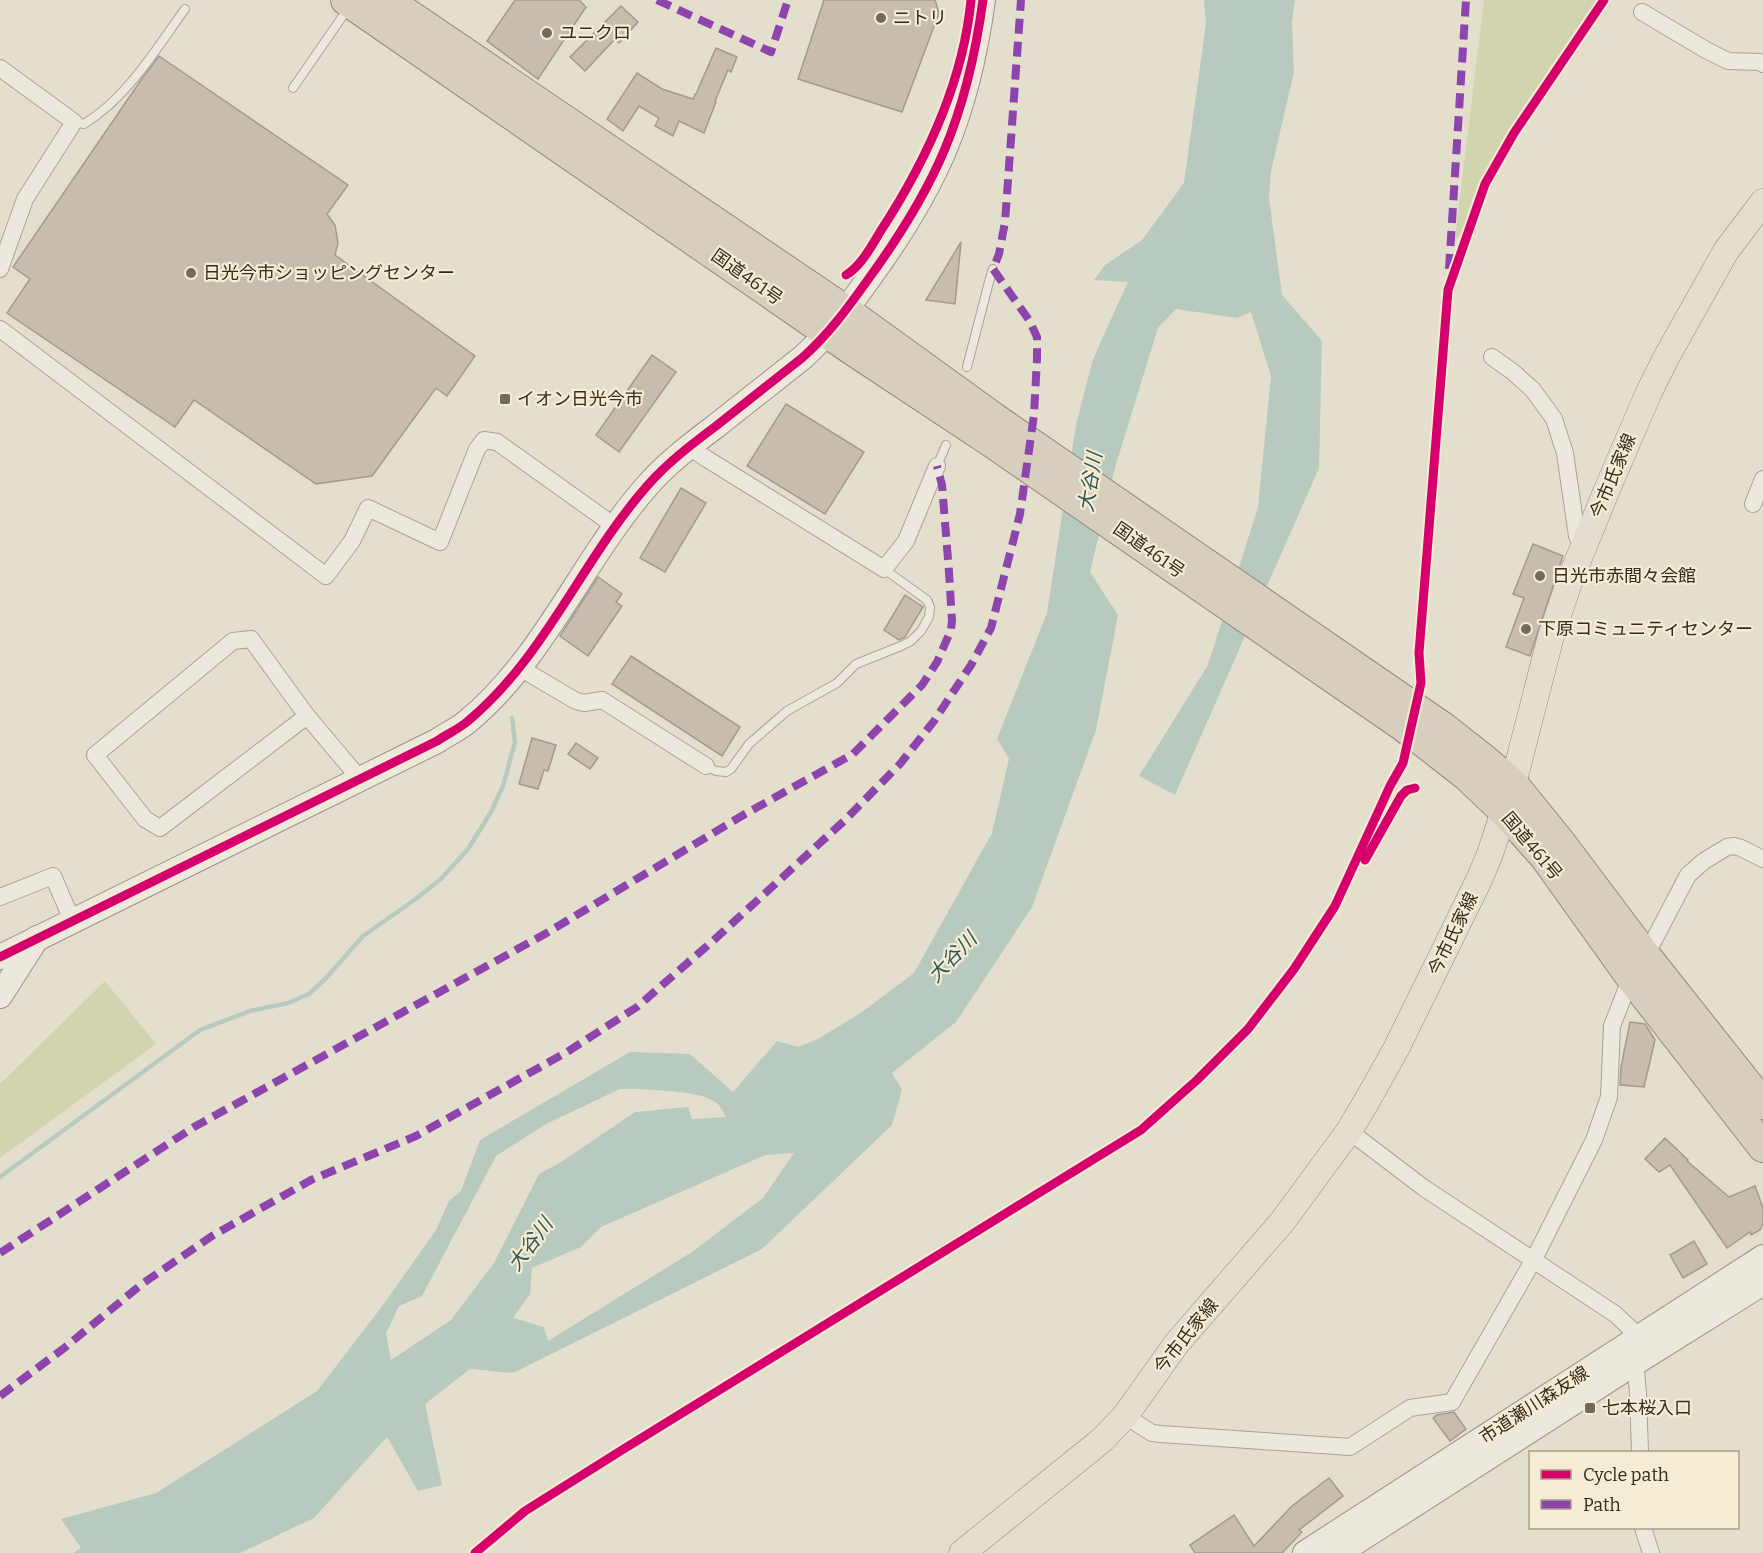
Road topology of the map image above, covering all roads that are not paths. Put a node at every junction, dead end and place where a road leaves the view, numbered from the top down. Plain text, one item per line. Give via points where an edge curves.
1 (387, 0) edge
2 (983, 0) edge
3 (348, 2) edge
4 (185, 9) dead end
5 (1642, 12) dead end
6 (1762, 61) edge
7 (0, 68) edge
8 (293, 88) dead end
9 (74, 122) junction
10 (1763, 202) edge
11 (0, 268) edge
12 (993, 269) dead end
13 (837, 322) junction
14 (0, 328) edge
15 (1492, 357) dead end
16 (967, 367) dead end
17 (692, 444) junction
18 (946, 445) dead end
19 (936, 466) joint
20 (1763, 479) edge
21 (1754, 504) dead end
22 (616, 527) junction
23 (1583, 548) junction
24 (884, 569) junction
25 (520, 668) junction
26 (307, 717) junction
27 (706, 766) joint
28 (360, 779) junction
29 (1508, 798) junction
30 (1763, 859) edge
31 (0, 897) edge
32 (72, 920) junction
33 (38, 938) junction
34 (0, 957) edge
35 (1639, 968) junction
36 (0, 996) edge
37 (1763, 1104) edge
38 (1349, 1131) junction
39 (1763, 1147) edge
40 (1763, 1257) edge
41 (1534, 1259) junction
42 (1763, 1283) edge
43 (1634, 1352) junction
44 (1125, 1416) junction
45 (1640, 1451) edge
46 (1644, 1529) edge
47 (962, 1553) edge
48 (1305, 1553) edge
49 (1339, 1553) edge
50 (1651, 1553) edge

1 - 13 highway, 国道461号
2 - 13 street via 964,90 944,150 907,223
3 - 8 lane
3 - 13 highway, 国道461号
4 - 9 lane via 114,100 84,124
5 - 6 street via 1728,61
7 - 9 street
9 - 11 street via 25,199
10 - 23 main road, 今市氏家線 via 1726,251 1649,392
12 - 16 lane
13 - 17 street via 802,358
13 - 29 highway, 国道461号 via 1406,715 1466,775
14 - 22 street via 326,576 352,541 368,507 440,542 484,440 496,442
15 - 23 street via 1533,390 1554,419 1565,453 1577,536
17 - 22 street via 647,486
17 - 24 street via 707,459
18 - 19 lane
19 - 24 street via 906,541
20 - 21 street
22 - 25 street
23 - 29 main road, 今市氏家線 via 1551,636
24 - 27 lane via 927,600 929,618 921,631 911,641 856,664 837,683 787,711 749,744 731,769 716,771
25 - 27 street via 576,701 602,700
25 - 28 street via 495,698 466,723
26 - 26 street via 251,639 232,641 94,755 145,819 160,828
26 - 28 street
28 - 32 street
29 - 35 highway, 国道461号 via 1560,842
29 - 38 main road, 今市氏家線 via 1474,890 1396,1049
30 - 35 street via 1734,846 1727,847 1688,875
31 - 32 street via 53,876
32 - 33 street
33 - 34 street
33 - 36 street
35 - 37 highway, 国道461号
35 - 39 highway, 国道461号
35 - 41 street via 1612,1026 1609,1097 1594,1140
38 - 41 street via 1424,1188
38 - 44 main road, 今市氏家線 via 1282,1222 1173,1349
40 - 43 street, 市道瀬川森友線
41 - 43 street via 1615,1314 1630,1328
41 - 44 street via 1452,1402 1410,1408 1350,1447 1161,1434
42 - 43 street, 市道瀬川森友線
43 - 45 street
43 - 48 street, 市道瀬川森友線
43 - 49 street, 市道瀬川森友線
44 - 47 main road, 今市氏家線 via 1102,1440
46 - 50 street

